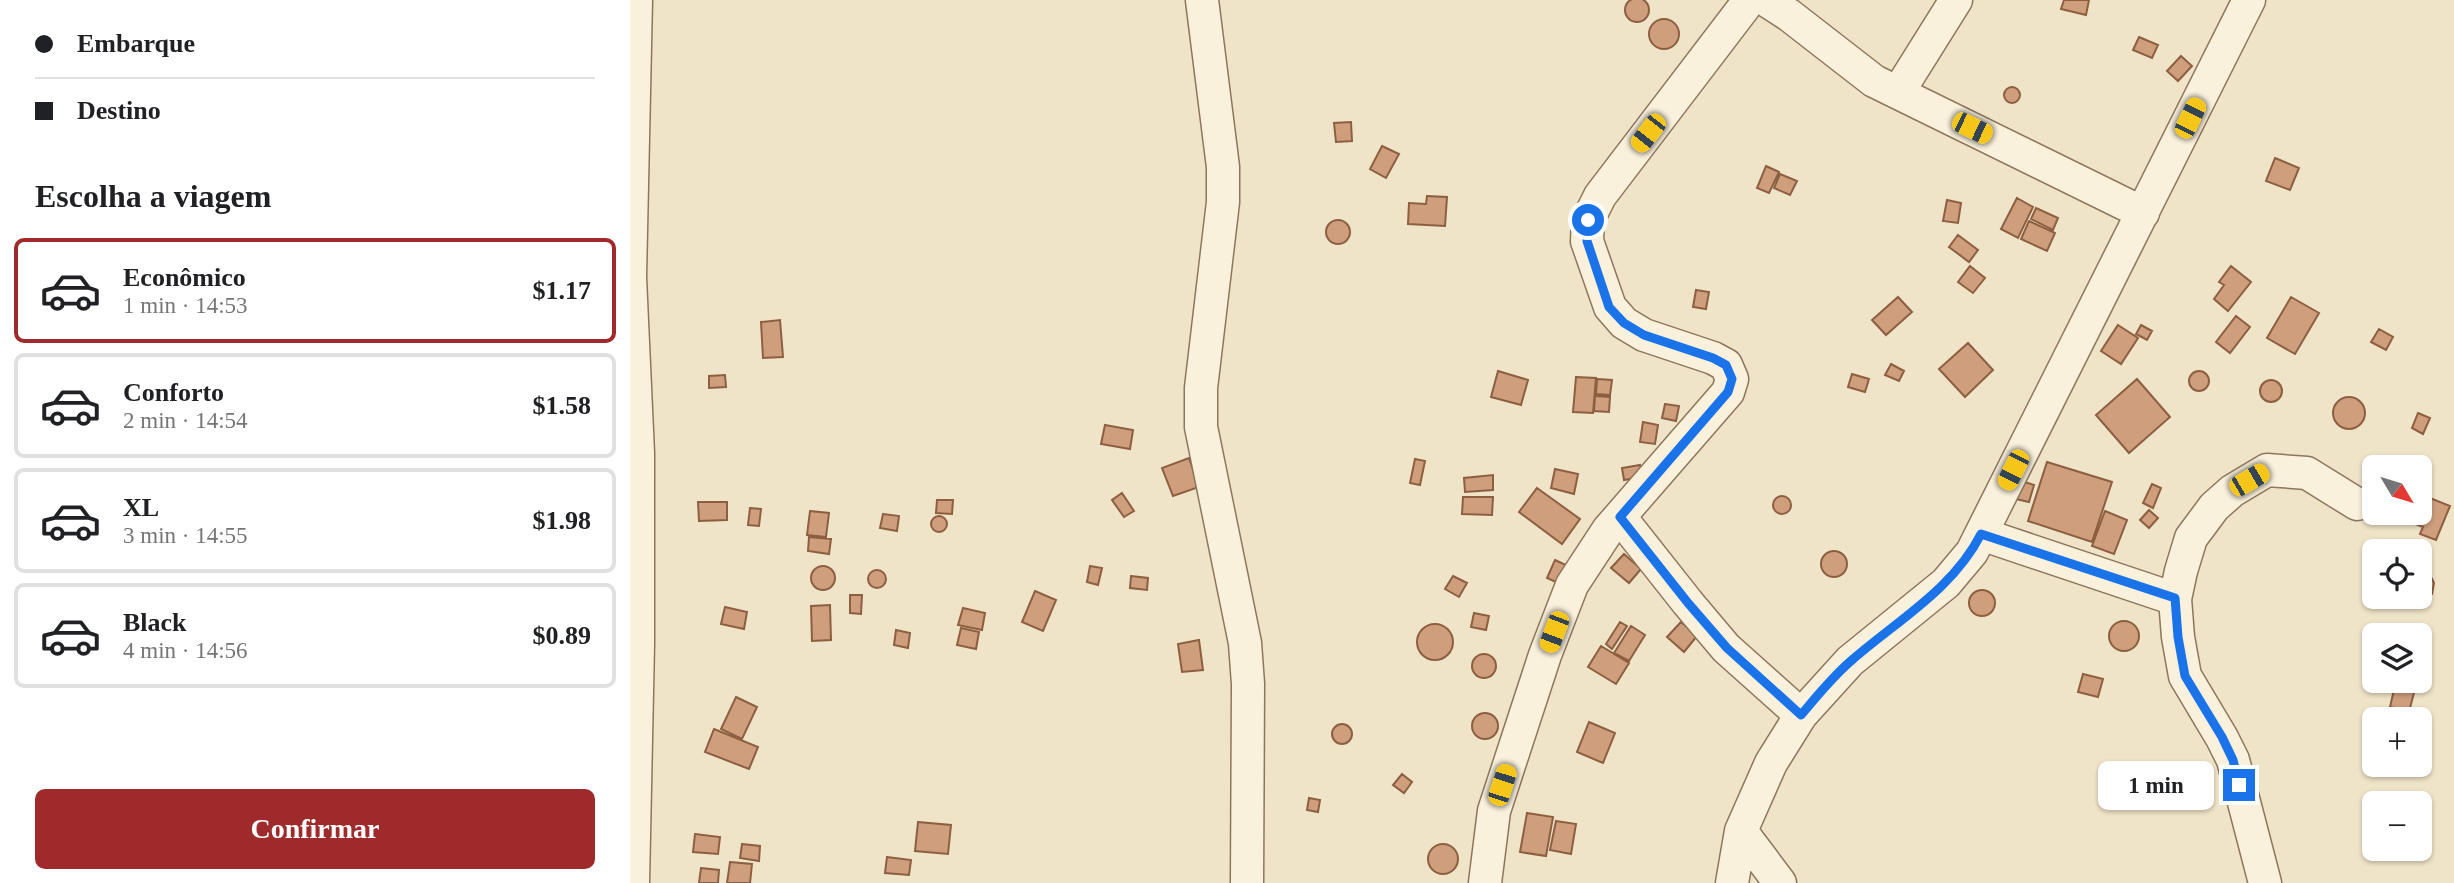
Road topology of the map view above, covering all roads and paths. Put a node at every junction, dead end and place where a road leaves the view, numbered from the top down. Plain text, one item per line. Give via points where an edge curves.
1 (636, 0) edge
2 (1202, 0) edge
3 (1746, 0) edge
4 (1766, 0) edge
5 (1956, 0) edge
6 (2249, 0) edge
7 (1899, 91) junction
8 (2143, 213) junction
9 (2357, 504) dead end
10 (1620, 517) junction
11 (1981, 534) junction
12 (2175, 598) junction
13 (1801, 715) junction
14 (1741, 831) junction
15 (633, 883) edge
16 (1247, 883) edge
17 (1485, 883) edge
18 (1732, 883) edge
19 (1780, 883) edge
20 (2265, 883) edge

1 - 15 street via 631,277 638,453 638,645
2 - 16 street via 1223,167 1223,202 1201,388 1201,427 1245,643
3 - 10 street via 1600,196 1588,220 1587,241 1609,307 1644,335 1726,365 1732,379 1728,392
4 - 7 street via 1874,81
5 - 7 street
6 - 8 street
7 - 8 street
8 - 11 street
9 - 12 street via 2307,473 2267,470 2214,507 2191,538
10 - 13 street via 1727,648
10 - 17 street via 1572,585 1545,655 1494,811
11 - 12 street
11 - 13 street via 1946,583 1850,662
12 - 20 street via 2185,676 2233,760
13 - 14 street via 1771,763
14 - 18 street
14 - 19 street

